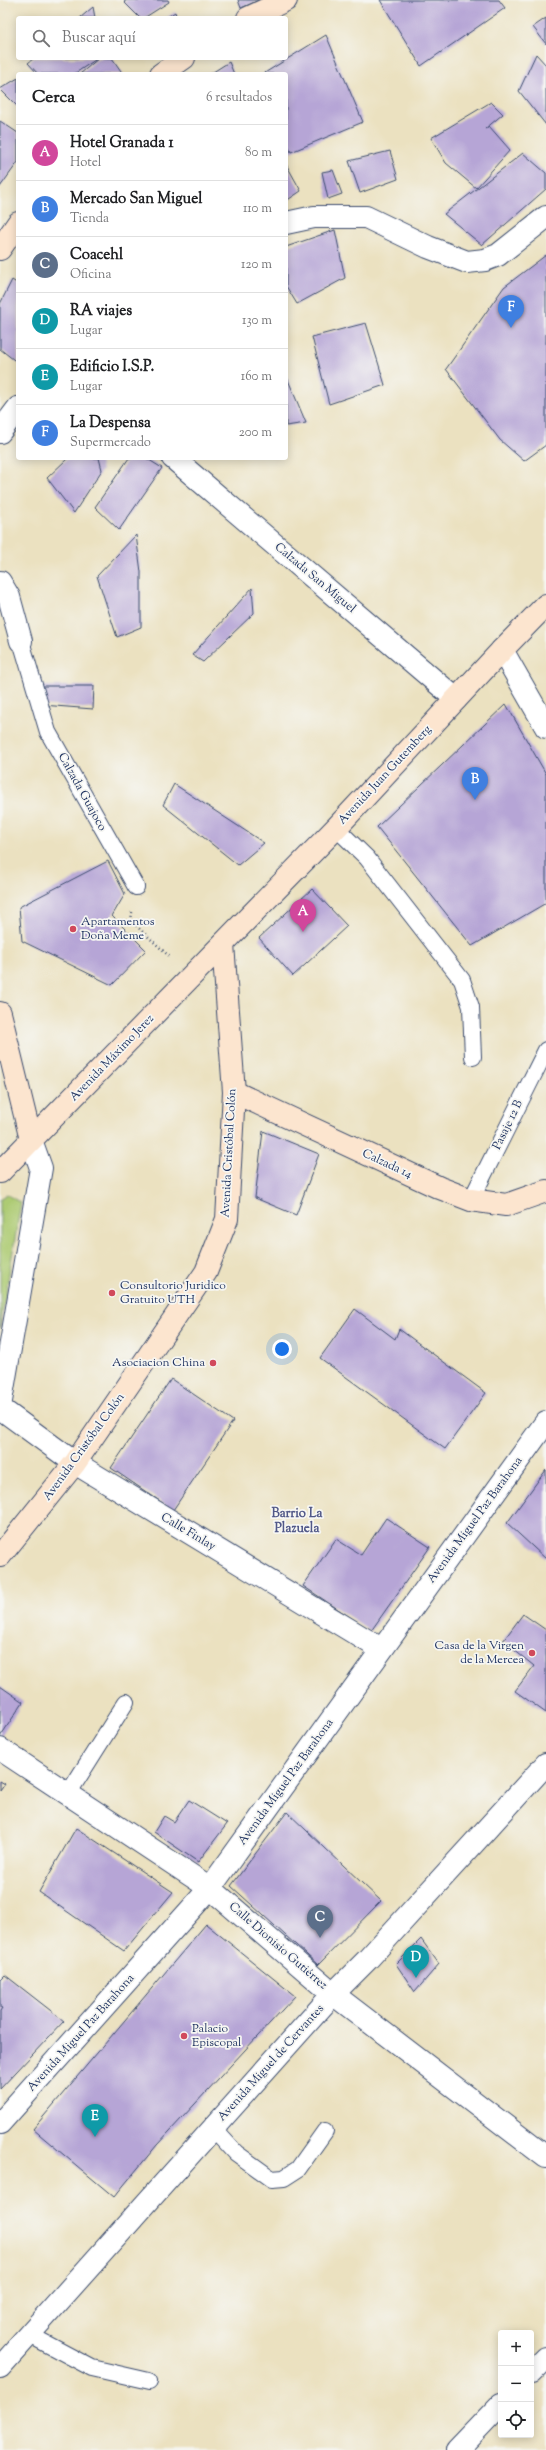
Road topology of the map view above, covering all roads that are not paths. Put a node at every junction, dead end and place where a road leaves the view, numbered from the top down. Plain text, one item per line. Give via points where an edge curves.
1 (286, 0) edge
2 (252, 16) edge
3 (181, 60) edge
4 (164, 72) edge
5 (546, 217) edge
6 (288, 224) edge
7 (16, 226) edge
8 (0, 249) edge
9 (16, 411) edge
10 (0, 432) edge
11 (175, 460) edge
12 (0, 582) edge
13 (546, 606) edge
14 (21, 641) joint
15 (502, 650) junction
16 (456, 699) junction
17 (546, 727) edge
18 (336, 828) junction
19 (136, 887) road end
20 (223, 944) junction
21 (0, 1013) edge
22 (546, 1050) edge
23 (473, 1057) dead end
24 (234, 1092) junction
25 (31, 1140) junction
26 (0, 1172) edge
27 (546, 1191) edge
28 (470, 1200) junction
29 (0, 1407) edge
30 (546, 1422) edge
31 (74, 1463) junction
32 (0, 1556) edge
33 (381, 1649) junction
34 (126, 1702) dead end
35 (0, 1749) edge
36 (546, 1764) edge
37 (68, 1794) junction
38 (210, 1888) junction
39 (333, 1994) junction
40 (0, 2123) edge
41 (212, 2128) junction
42 (325, 2131) dead end
43 (545, 2154) edge
44 (28, 2334) junction
45 (546, 2358) edge
46 (2, 2360) edge
47 (534, 2370) edge
48 (149, 2381) dead end
49 (498, 2407) edge
50 (457, 2450) edge

1 - 2 main road
3 - 4 main road
5 - 6 street via 498,255 485,260 467,262 428,247 366,217 314,217
7 - 8 main road
9 - 10 street
11 - 16 street, Calzada San Miguel
12 - 14 street, Calzada Guajoco via 9,598
13 - 15 main road, Avenida Juan Gutemberg
14 - 19 lane, Calzada Guajoco via 48,732
15 - 16 main road, Avenida Juan Gutemberg
15 - 17 street
16 - 18 main road, Avenida Juan Gutemberg
18 - 20 main road, Avenida Juan Gutemberg
18 - 23 lane via 367,858 462,980 471,1007
20 - 24 main road, Avenida Cristóbal Colón
20 - 25 main road, Avenida Máximo Jerez
21 - 25 main road
22 - 28 lane, Pasaje 12 B
24 - 28 main road, Calzada 14
24 - 31 main road, Avenida Cristóbal Colón via 227,1219 206,1272
25 - 26 main road, Avenida Máximo Jerez
25 - 29 street via 41,1168
27 - 28 main road, Calzada 14 via 506,1205
29 - 31 street, Calle Finlay
30 - 33 street, Avenida Miguel Paz Barahona
31 - 32 main road, Avenida Cristóbal Colón
31 - 33 street, Calle Finlay
33 - 38 street, Avenida Miguel Paz Barahona
34 - 37 lane
35 - 37 street, Calle Dionisio Gutiérrez
36 - 39 street, Avenida Miguel de Cervantes
37 - 38 street, Calle Dionisio Gutiérrez
38 - 39 street, Calle Dionisio Gutiérrez
38 - 40 street, Avenida Miguel Paz Barahona
39 - 41 street, Avenida Miguel de Cervantes
39 - 43 street, Calle Dionisio Gutiérrez
41 - 42 lane via 236,2153 272,2179 284,2178 298,2168
41 - 44 street, Avenida Miguel de Cervantes
44 - 46 street, Avenida Miguel de Cervantes
44 - 48 lane via 92,2368
45 - 47 street
49 - 50 street

